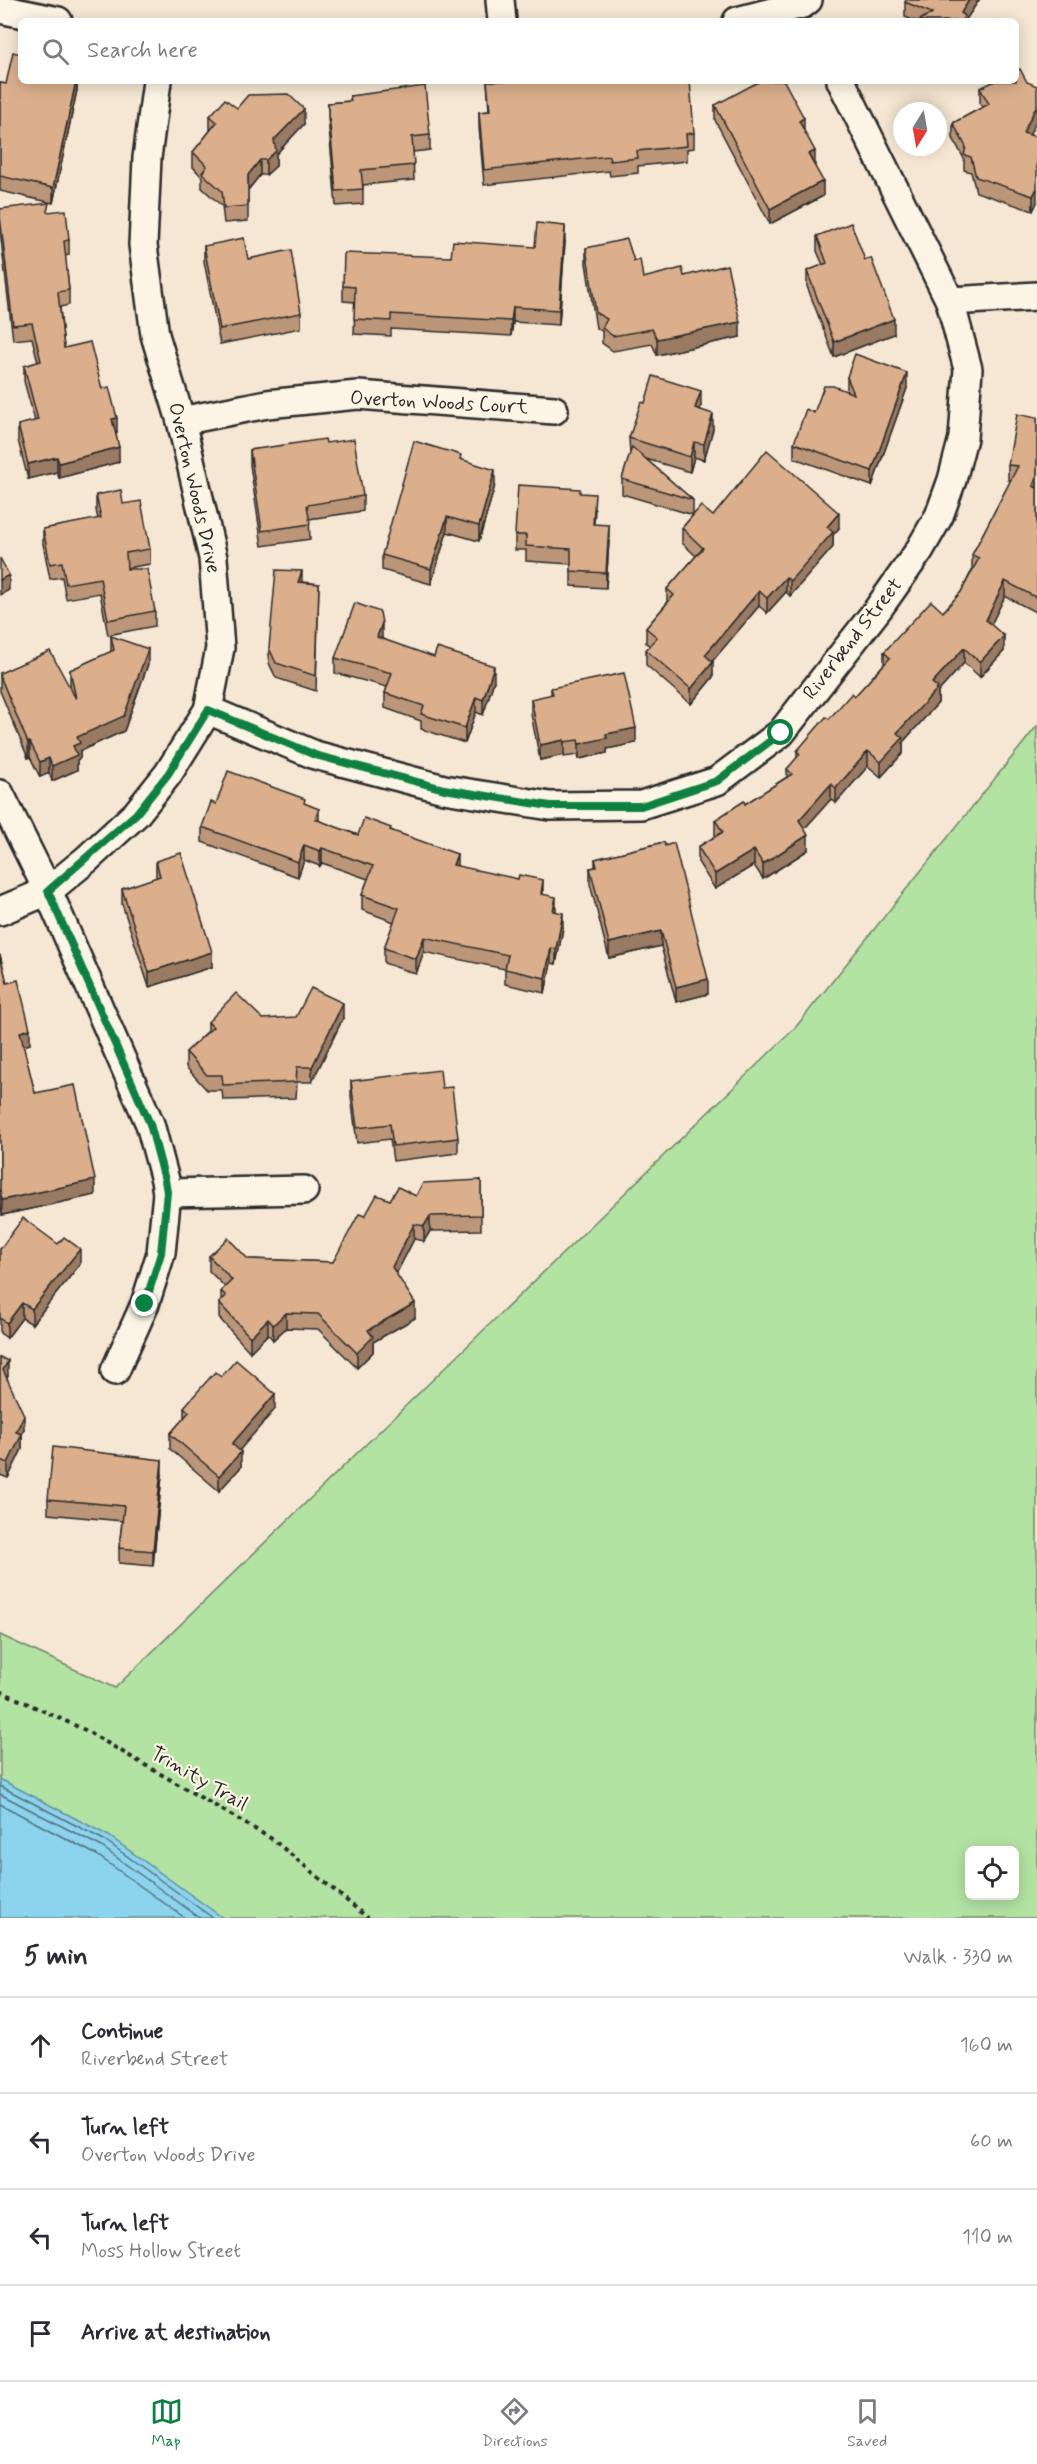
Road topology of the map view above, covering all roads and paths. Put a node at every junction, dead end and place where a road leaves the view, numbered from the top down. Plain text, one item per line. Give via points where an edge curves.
1 (500, 0) edge
2 (808, 8) edge
3 (0, 9) edge
4 (44, 18) edge
5 (502, 18) edge
6 (753, 18) edge
7 (157, 84) edge
8 (842, 84) edge
9 (1037, 296) edge
10 (950, 301) junction
11 (554, 410) dead end
12 (181, 421) junction
13 (208, 710) junction
14 (0, 794) edge
15 (48, 891) junction
16 (0, 911) edge
17 (304, 1190) dead end
18 (167, 1192) junction
19 (115, 1371) dead end
20 (0, 1692) edge
21 (368, 1918) edge

1 - 5 street
2 - 6 street
3 - 4 street
7 - 12 street, Overton Woods Drive via 147,158 143,245 155,334
8 - 10 street, Riverbend Street
9 - 10 street
10 - 13 street, Riverbend Street via 968,369 963,438 939,516 920,551 878,609 781,733 717,781 641,806 550,806 444,789 315,755
11 - 12 street, Overton Woods Court via 358,395 267,404
12 - 13 street, Overton Woods Drive via 213,558 220,648
13 - 15 street, Overton Woods Drive via 168,774 136,814
14 - 15 street
15 - 16 street, Overton Woods Drive
15 - 18 street via 150,1124
17 - 18 street
18 - 19 street via 161,1253 145,1304
20 - 21 path, Trinity Trail via 86,1730 272,1839

